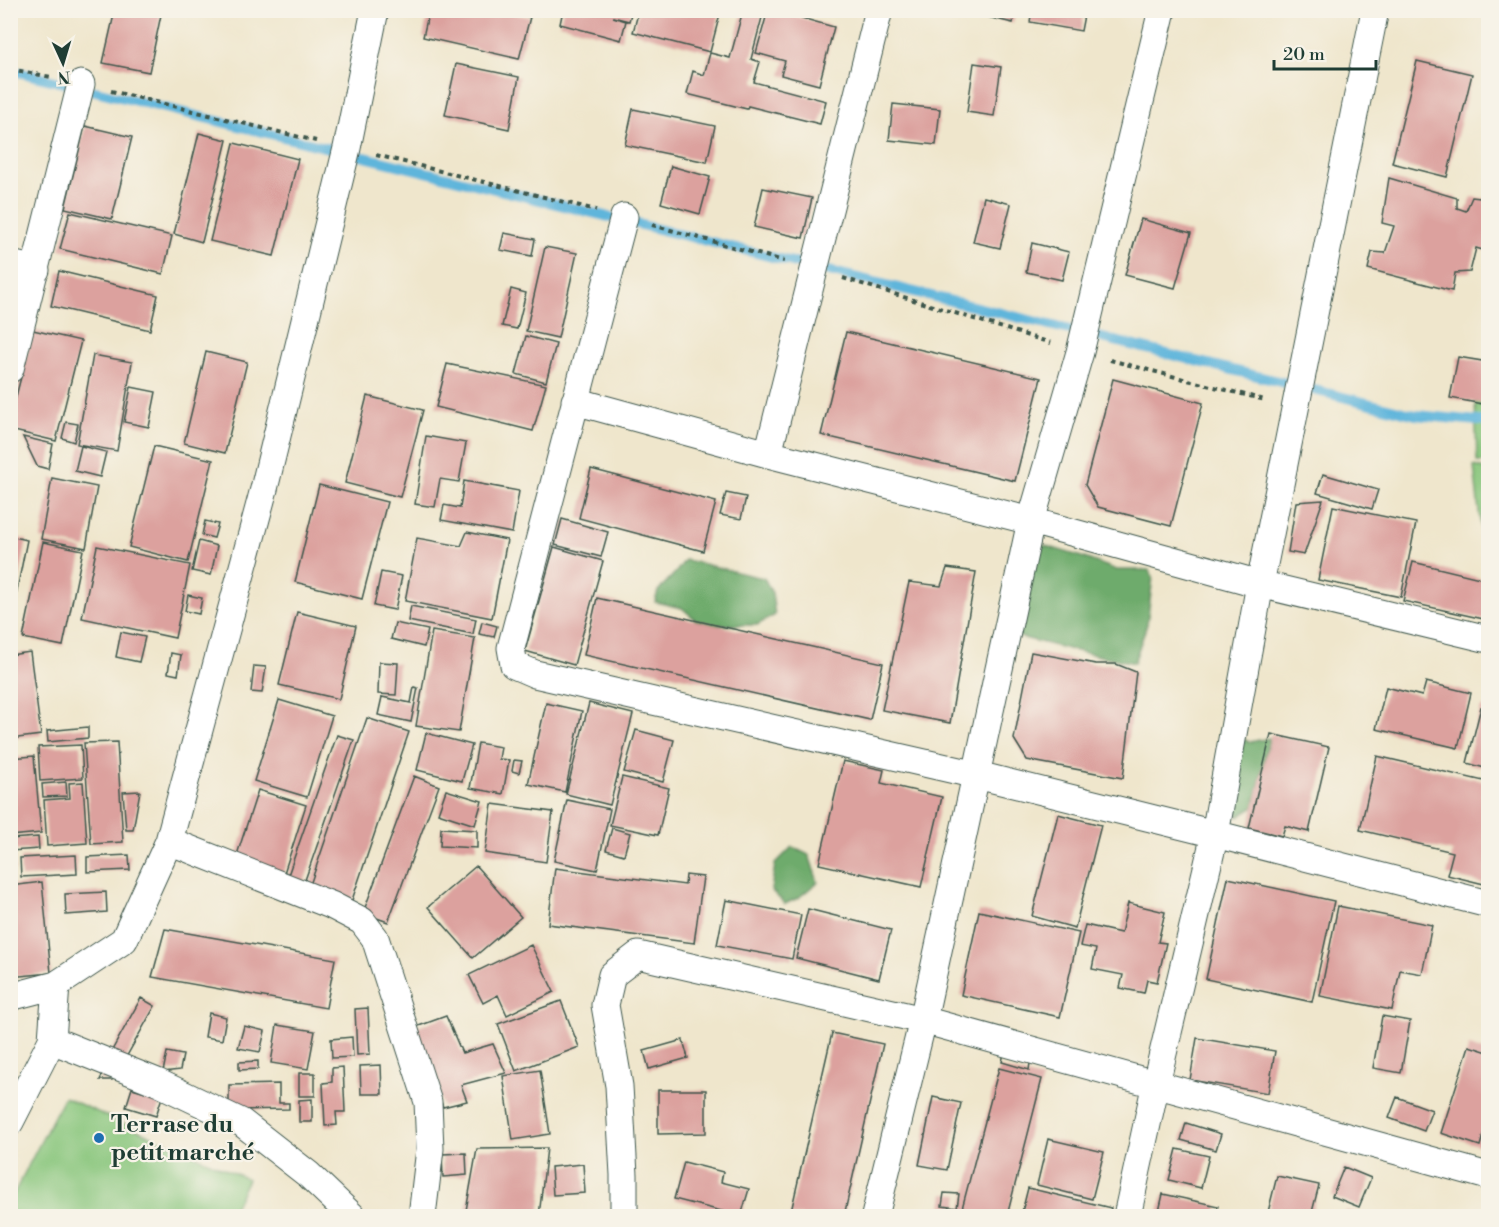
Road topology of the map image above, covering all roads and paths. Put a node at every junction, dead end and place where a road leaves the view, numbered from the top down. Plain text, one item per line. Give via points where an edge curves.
1 (375, 10) edge
2 (1162, 10) edge
3 (1375, 10) edge
4 (874, 12) edge
5 (81, 84) dead end
6 (624, 217) dead end
7 (23, 267) edge
8 (10, 369) edge
9 (575, 401) junction
10 (768, 454) junction
11 (1031, 521) junction
12 (1260, 584) junction
13 (1488, 639) edge
14 (977, 775) junction
15 (1215, 834) junction
16 (169, 841) junction
17 (1488, 904) edge
18 (56, 985) junction
19 (10, 997) edge
20 (922, 1020) junction
21 (52, 1040) junction
22 (1156, 1083) junction
23 (10, 1122) edge
24 (1488, 1176) edge
25 (352, 1216) edge
26 (422, 1216) edge
27 (624, 1216) edge
28 (875, 1216) edge
29 (1127, 1216) edge

1 - 16 street via 347,148 264,489
2 - 11 street via 1080,352
3 - 12 street
4 - 10 street
5 - 7 street
6 - 9 street
7 - 8 street
9 - 10 street
9 - 14 street via 511,648 514,666
10 - 11 street
11 - 12 street
11 - 14 street
12 - 13 street
12 - 15 street
14 - 15 street
14 - 20 street
15 - 17 street
15 - 22 street
16 - 18 street via 124,940
16 - 26 street via 331,904 362,921 375,938 428,1102 430,1149
18 - 19 street
18 - 21 street
20 - 22 street
20 - 27 street via 638,955 612,975 605,1005 619,1086
20 - 28 street
21 - 23 street
21 - 25 street via 157,1082 241,1122 309,1175
22 - 24 street
22 - 29 street

